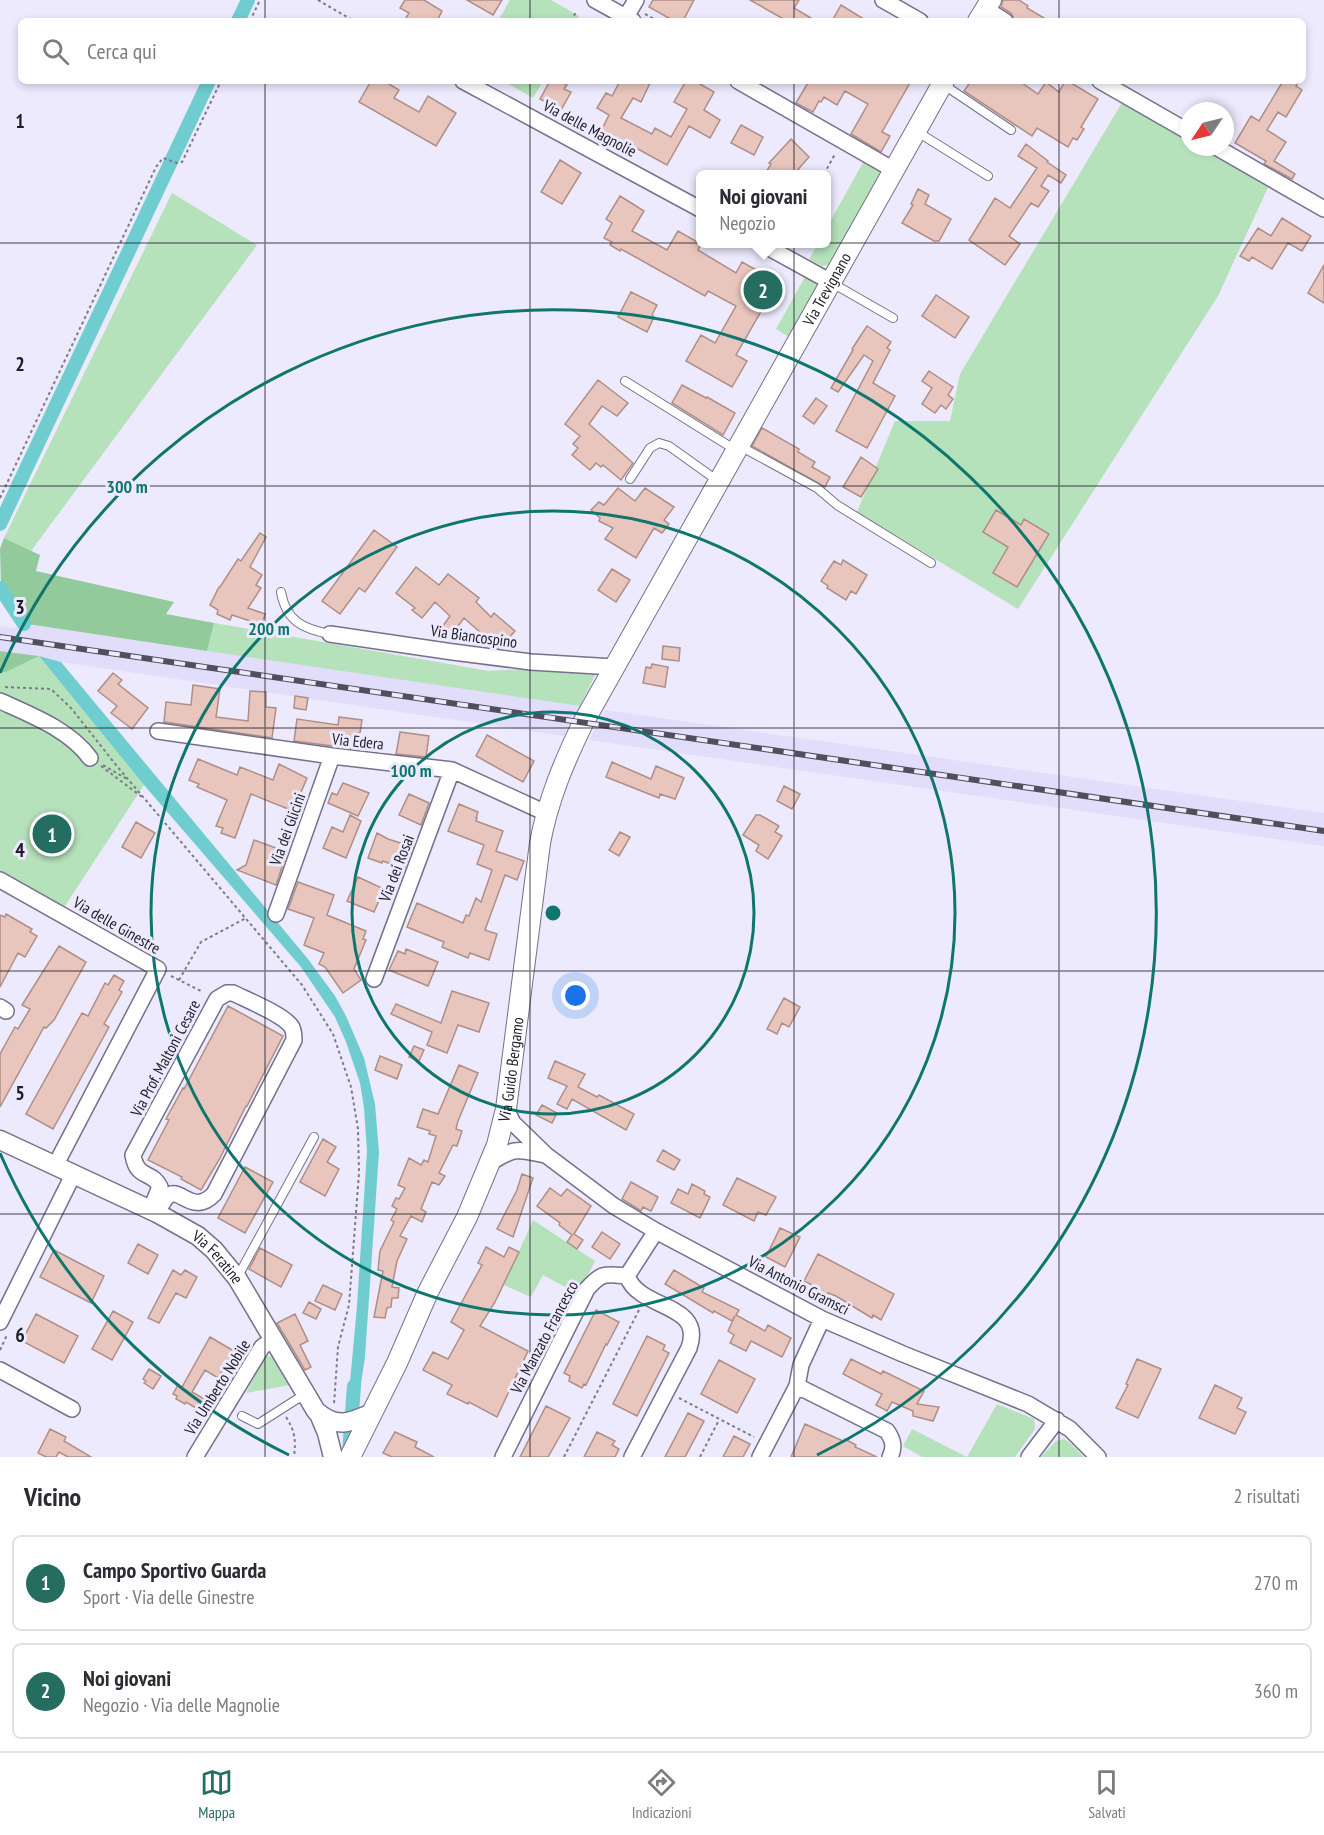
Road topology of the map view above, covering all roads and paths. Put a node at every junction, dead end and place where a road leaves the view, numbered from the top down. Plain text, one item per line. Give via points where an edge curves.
1 (260, 0) edge
2 (318, 0) edge
3 (595, 0) edge
4 (636, 0) edge
5 (883, 0) edge
6 (985, 10) edge
7 (576, 12) dead end
8 (251, 18) edge
9 (349, 18) edge
10 (573, 18) edge
11 (628, 18) edge
12 (630, 18) edge
13 (915, 18) edge
14 (1000, 18) edge
15 (220, 84) edge
16 (469, 84) edge
17 (743, 84) edge
18 (942, 84) edge
19 (946, 84) edge
20 (1105, 84) edge
21 (1180, 127) edge
22 (1011, 130) dead end
23 (916, 131) junction
24 (1232, 156) edge
25 (894, 170) junction
26 (988, 177) dead end
27 (696, 207) edge
28 (1324, 209) edge
29 (771, 248) edge
30 (831, 282) junction
31 (893, 318) dead end
32 (625, 381) dead end
33 (737, 448) junction
34 (630, 479) dead end
35 (718, 481) junction
36 (0, 498) edge
37 (931, 562) dead end
38 (281, 592) dead end
39 (330, 634) joint
40 (614, 667) junction
41 (0, 701) edge
42 (158, 731) dead end
43 (332, 756) junction
44 (90, 758) junction
45 (452, 770) junction
46 (130, 781) dead end
47 (147, 801) dead end
48 (546, 813) junction
49 (0, 880) edge
50 (276, 914) dead end
51 (246, 918) dead end
52 (158, 969) junction
53 (374, 979) dead end
54 (179, 980) junction
55 (216, 999) junction
56 (506, 1108) junction
57 (314, 1137) dead end
58 (0, 1140) edge
59 (546, 1155) junction
60 (490, 1163) junction
61 (54, 1166) junction
62 (73, 1175) junction
63 (154, 1212) junction
64 (656, 1230) junction
65 (627, 1276) junction
66 (237, 1278) junction
67 (646, 1296) junction
68 (822, 1319) junction
69 (0, 1322) edge
70 (273, 1339) junction
71 (0, 1370) edge
72 (797, 1386) junction
73 (666, 1392) junction
74 (305, 1394) junction
75 (72, 1409) dead end
76 (281, 1409) junction
77 (372, 1413) junction
78 (242, 1416) dead end
79 (719, 1420) junction
80 (1057, 1420) junction
81 (325, 1424) junction
82 (356, 1450) edge
83 (764, 1450) edge
84 (195, 1457) edge
85 (294, 1457) edge
86 (333, 1457) edge
87 (503, 1457) edge
88 (564, 1457) edge
89 (632, 1457) edge
90 (700, 1457) edge
91 (890, 1457) edge
92 (1029, 1457) edge
93 (1098, 1457) edge

1 - 8 path
2 - 9 path
3 - 11 street
4 - 12 street
5 - 13 street
6 - 14 street
7 - 10 path
15 - 36 path via 184,159 177,164 165,158 156,167
16 - 27 street, Via delle Magnolie
17 - 25 street
18 - 23 main road, Via Trevignano
19 - 22 lane
20 - 21 street
23 - 25 main road, Via Trevignano
23 - 26 lane
24 - 28 street
25 - 30 main road, Via Trevignano
29 - 30 street
30 - 31 lane
30 - 33 main road, Via Trevignano
32 - 33 lane
33 - 35 main road, Via Trevignano
33 - 37 lane via 817,488 837,506
34 - 35 lane via 650,448 659,443
35 - 40 main road, Via Trevignano
38 - 39 lane via 283,603 295,620 311,630
39 - 40 street, Via Biancospino via 520,660
40 - 48 main road, Via Guido Bergamo via 574,741
41 - 44 street via 82,746
42 - 43 street, Via Edera
43 - 45 street, Via Edera
43 - 50 street, Via dei Glicini
44 - 46 path
44 - 47 path
45 - 48 street, Via Edera
45 - 53 street, Via dei Rosai
48 - 56 main road, Via Guido Bergamo
49 - 52 street, Via delle Ginestre
51 - 54 path via 201,942
52 - 54 path, Via delle Ginestre
52 - 61 street
54 - 55 path, Via delle Ginestre
55 - 63 street, Via Prof. Maltoni Cesare via 133,1155 140,1172 160,1187
55 - 63 street, Via Prof. Maltoni Cesare via 233,993 280,1017 290,1025 294,1040 214,1194 194,1203 172,1194
56 - 59 street, Via Antonio Gramsci via 513,1123
56 - 60 main road, Via Guido Bergamo
57 - 66 lane
58 - 61 street, Via Feratine
59 - 60 street via 521,1150 507,1152
59 - 64 street, Via Antonio Gramsci via 614,1206
60 - 77 main road, Via Guido Bergamo
61 - 62 street, Via Feratine
62 - 63 street, Via Feratine
62 - 69 street
63 - 66 street, Via Feratine via 198,1236
64 - 65 street
64 - 68 street, Via Antonio Gramsci
65 - 67 street via 636,1290
65 - 87 street, Via Manzato Francesco via 598,1277 587,1289
66 - 70 street, Via Feratine
67 - 73 street via 686,1318 692,1327 689,1347
67 - 88 path
68 - 72 street via 801,1365
68 - 80 street, Via Antonio Gramsci via 1028,1404
70 - 74 street, Via Feratine
70 - 84 street, Via Umberto Nobile via 262,1347
71 - 75 street
72 - 83 street
72 - 91 street via 887,1431 893,1441
73 - 79 path
73 - 89 street
74 - 76 lane
74 - 81 street, Via Feratine
76 - 78 lane via 258,1424
76 - 85 path via 294,1428
77 - 81 street via 355,1421
77 - 82 main road, Via Guido Bergamo
79 - 83 path
79 - 90 path
80 - 92 street
80 - 93 street, Via Antonio Gramsci
81 - 82 street via 336,1446
81 - 86 street

